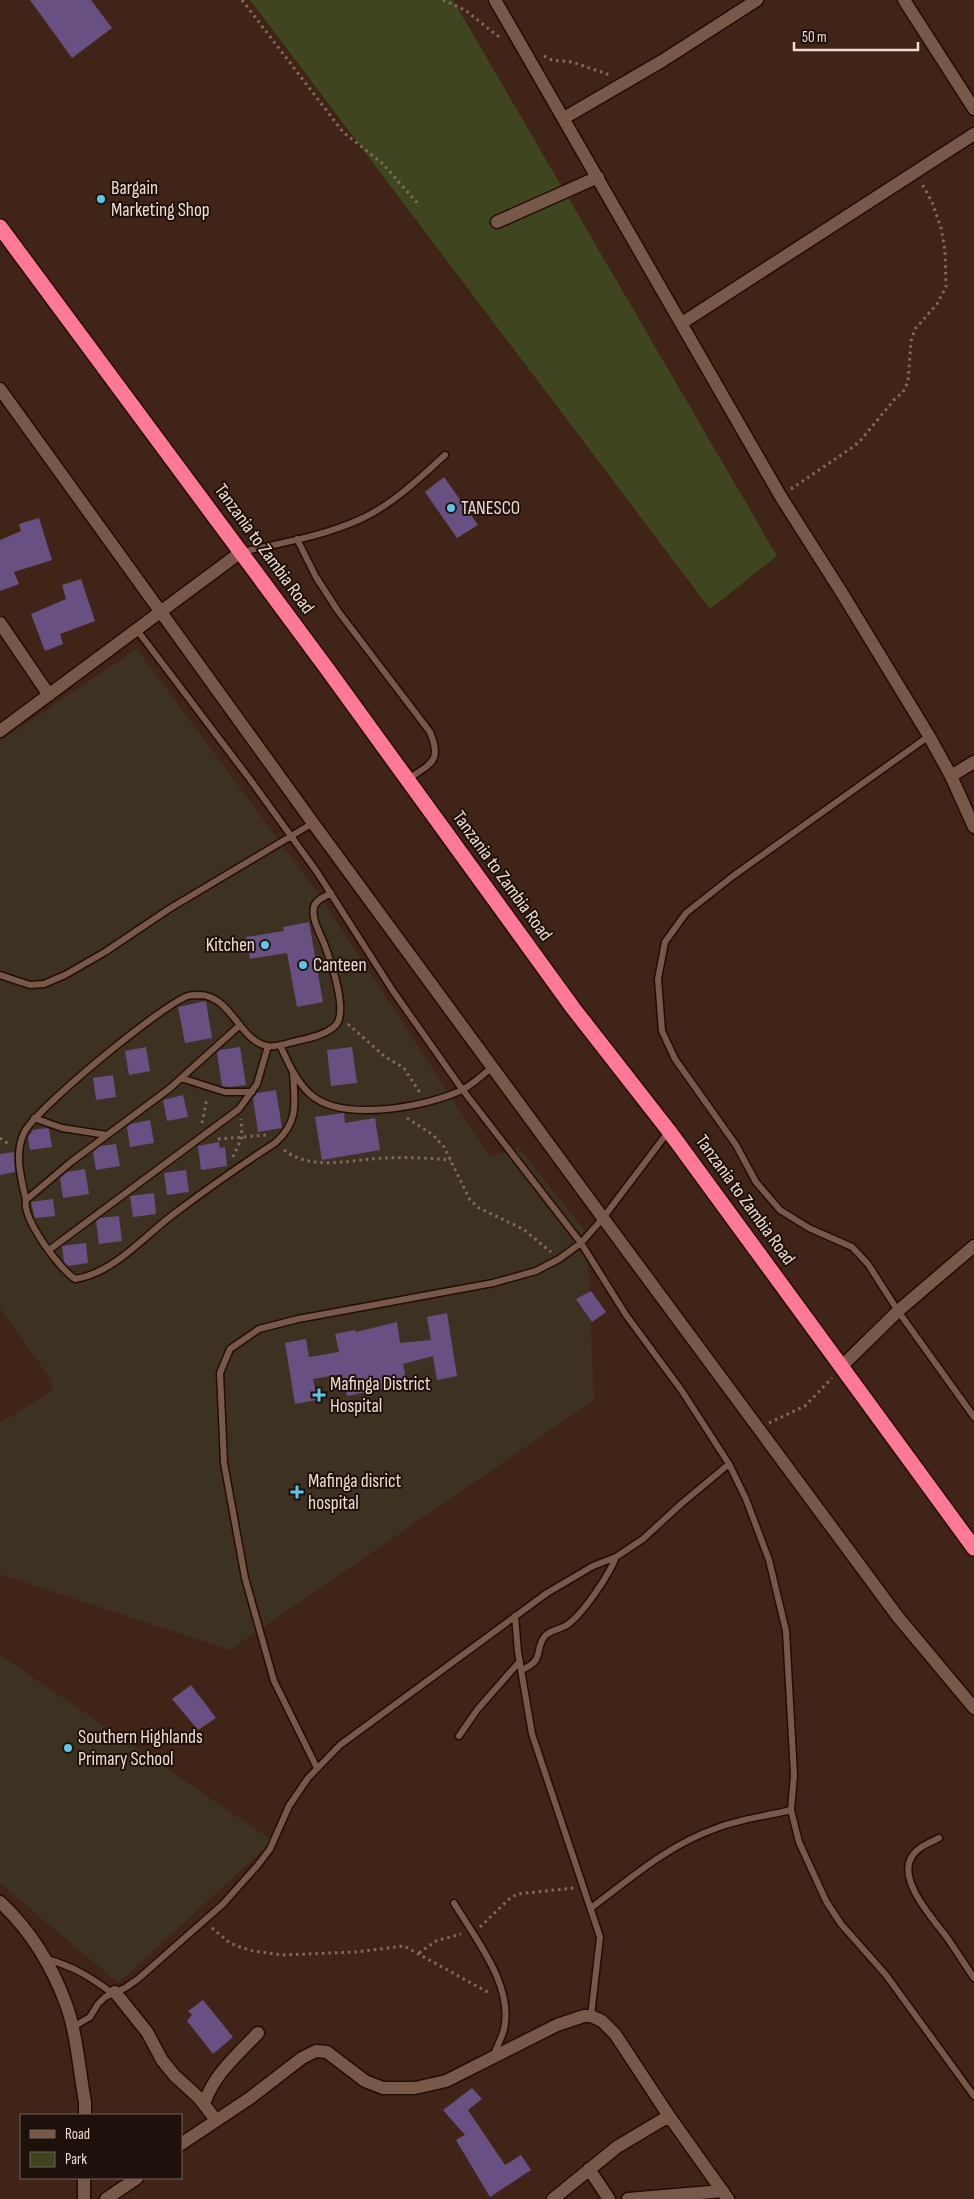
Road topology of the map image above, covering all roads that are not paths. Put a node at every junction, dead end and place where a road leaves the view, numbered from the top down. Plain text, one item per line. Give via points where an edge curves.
1 (495, 0) edge
2 (757, 0) edge
3 (904, 0) edge
4 (974, 109) edge
5 (564, 118) junction
6 (974, 134) edge
7 (598, 177) junction
8 (497, 222) dead end
9 (0, 227) edge
10 (682, 322) junction
11 (0, 389) edge
12 (445, 456) dead end
13 (297, 539) junction
14 (241, 552) junction
15 (162, 612) junction
16 (0, 624) edge
17 (137, 630) junction
18 (49, 695) junction
19 (0, 731) edge
20 (929, 736) junction
21 (974, 762) edge
22 (951, 776) junction
23 (407, 780) junction
24 (313, 823) junction
25 (974, 828) edge
26 (291, 836) junction
27 (331, 893) junction
28 (0, 975) edge
29 (240, 1026) junction
30 (280, 1045) junction
31 (268, 1046) junction
32 (492, 1067) junction
33 (293, 1073) junction
34 (181, 1078) junction
35 (462, 1090) junction
36 (252, 1092) junction
37 (34, 1118) junction
38 (669, 1131) junction
39 (107, 1135) junction
40 (26, 1200) junction
41 (603, 1218) junction
42 (581, 1243) junction
43 (974, 1246) edge
44 (49, 1250) junction
45 (898, 1311) junction
46 (842, 1366) junction
47 (974, 1417) edge
48 (729, 1464) junction
49 (974, 1548) edge
50 (616, 1557) junction
51 (515, 1616) junction
52 (520, 1661) junction
53 (521, 1670) junction
54 (974, 1708) edge
55 (459, 1736) dead end
56 (317, 1768) junction
57 (791, 1810) junction
58 (939, 1838) dead end
59 (0, 1902) edge
60 (454, 1903) dead end
61 (591, 1908) junction
62 (47, 1959) junction
63 (974, 1978) edge
64 (113, 1992) junction
65 (591, 2016) junction
66 (71, 2027) junction
67 (258, 2033) dead end
68 (494, 2056) junction
69 (974, 2096) edge
70 (204, 2104) junction
71 (85, 2114) edge
72 (669, 2116) junction
73 (216, 2120) junction
74 (182, 2143) edge
75 (588, 2168) junction
76 (84, 2179) edge
77 (136, 2179) edge
78 (725, 2195) edge
79 (84, 2199) edge
80 (106, 2199) edge
81 (553, 2199) edge
82 (609, 2199) edge
83 (628, 2199) edge

1 - 5 street
2 - 5 street
3 - 4 street
5 - 7 street
6 - 10 street
7 - 8 street
7 - 10 street
9 - 14 highway, Tanzania to Zambia Road
10 - 20 street via 781,497
11 - 15 street
12 - 13 lane via 401,494 364,518
13 - 14 lane
13 - 23 lane via 338,611 430,732 437,748 434,760
14 - 15 street
14 - 23 highway, Tanzania to Zambia Road
15 - 17 street
15 - 24 street
16 - 18 street
17 - 18 street
17 - 26 lane
18 - 19 street
20 - 22 street
20 - 45 lane via 686,913 665,942 658,979 662,1030 675,1059 736,1146 756,1182 780,1210 852,1247 868,1264
21 - 22 street
22 - 25 street
23 - 38 highway, Tanzania to Zambia Road via 573,1008
24 - 26 lane
24 - 32 street
26 - 27 lane
26 - 28 lane via 65,975 44,984 30,985
27 - 30 lane via 318,900 314,906 314,918 337,989 340,1019 322,1034
27 - 35 lane
29 - 31 lane
29 - 34 lane
29 - 37 lane via 214,999 189,996 141,1027
30 - 31 lane
30 - 33 lane
31 - 36 lane
32 - 35 lane
32 - 41 street
33 - 35 lane via 310,1095 328,1104 360,1110 392,1110
33 - 44 lane via 294,1112 287,1133 174,1213 113,1263 92,1276 74,1280
34 - 36 lane via 225,1092
34 - 39 lane
35 - 42 lane
36 - 44 lane via 238,1109
37 - 39 lane via 62,1128
37 - 40 lane via 24,1132 19,1150
38 - 41 lane
38 - 46 highway, Tanzania to Zambia Road
39 - 40 lane
40 - 44 lane via 30,1220
41 - 42 lane
41 - 54 street via 898,1616
42 - 48 lane via 626,1315 682,1391
42 - 56 lane via 536,1271 492,1283 278,1324 259,1329 230,1349 220,1374 222,1444 245,1578 274,1681
43 - 45 street
45 - 46 street
45 - 47 lane
46 - 49 highway, Tanzania to Zambia Road
48 - 50 lane via 643,1539
48 - 57 lane via 746,1499 768,1560 786,1631 794,1775
50 - 51 lane via 547,1593
50 - 53 lane via 610,1571 574,1619 547,1634 535,1662
51 - 52 lane
51 - 56 lane via 340,1746
52 - 53 lane
52 - 55 lane via 476,1710
53 - 61 lane via 532,1734
56 - 64 lane via 289,1806 270,1849 223,1904 138,1979
57 - 61 lane via 717,1827 691,1839 653,1860
57 - 69 lane via 799,1842 841,1924 886,1974
58 - 63 lane via 921,1847 911,1858 910,1880 924,1908
59 - 62 street
60 - 68 lane via 499,1976 504,2001 504,2028
61 - 65 lane via 600,1937
62 - 64 lane via 69,1965
62 - 66 street via 67,2006
64 - 66 lane via 98,2004 90,2017
64 - 70 street via 147,2032 174,2075
65 - 68 street via 557,2025
65 - 72 street via 602,2021 615,2034
66 - 71 street
67 - 70 street via 220,2072
68 - 73 street via 446,2081 415,2088 383,2088 365,2081 327,2052 316,2051
70 - 73 street
72 - 75 street
72 - 78 street
73 - 74 street
75 - 81 street
75 - 82 street
76 - 79 street
77 - 80 street
78 - 83 street

